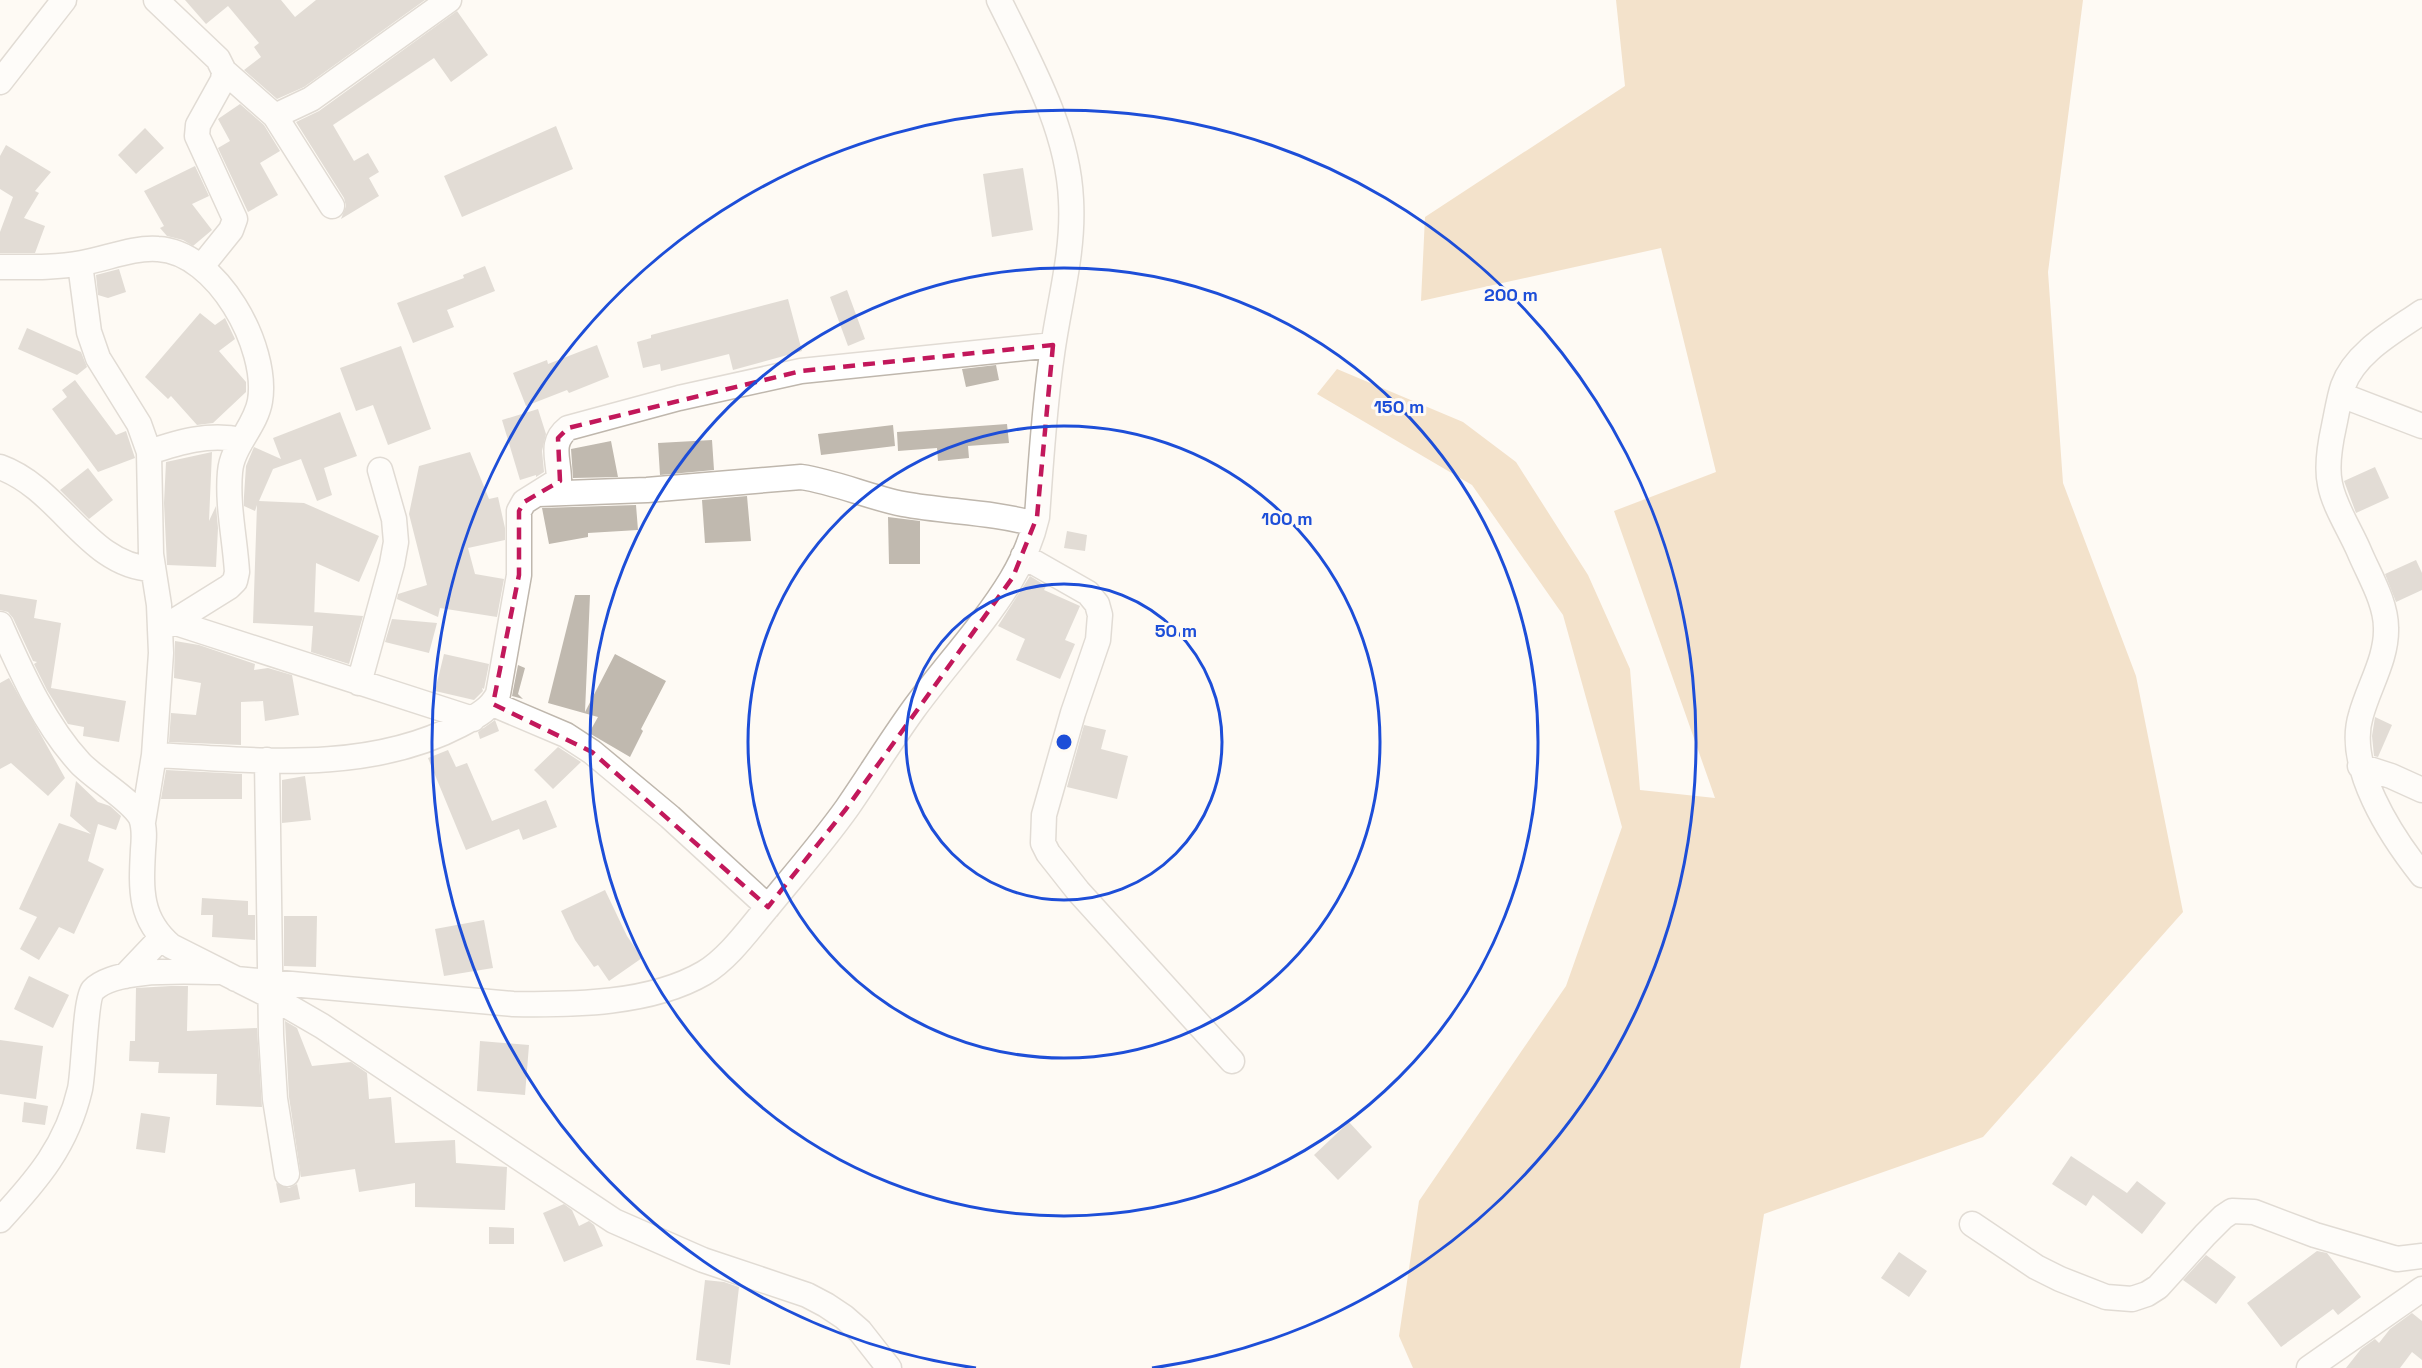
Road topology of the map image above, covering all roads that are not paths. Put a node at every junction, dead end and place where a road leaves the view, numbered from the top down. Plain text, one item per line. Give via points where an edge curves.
1 (64, 0) edge
2 (156, 0) edge
3 (449, 0) edge
4 (999, 0) edge
5 (224, 71) junction
6 (0, 82) edge
7 (275, 116) junction
8 (332, 206) dead end
9 (80, 264) junction
10 (202, 266) junction
11 (0, 267) edge
12 (2422, 312) edge
13 (1053, 345) junction
14 (2341, 395) junction
15 (2422, 426) edge
16 (242, 440) junction
17 (148, 452) junction
18 (0, 467) edge
19 (380, 470) dead end
20 (538, 494) junction
21 (150, 523) junction
22 (1035, 524) junction
23 (1023, 556) junction
24 (121, 562) junction
25 (152, 569) junction
26 (0, 624) edge
27 (166, 626) junction
28 (359, 683) junction
29 (493, 704) junction
30 (473, 719) junction
31 (154, 755) junction
32 (267, 760) junction
33 (2360, 766) junction
34 (2422, 790) edge
35 (143, 822) junction
36 (2422, 875) edge
37 (768, 907) junction
38 (161, 938) junction
39 (124, 976) junction
40 (228, 976) junction
41 (270, 989) junction
42 (1232, 1061) dead end
43 (287, 1174) dead end
44 (0, 1220) edge
45 (1972, 1224) dead end
46 (2422, 1256) edge
47 (2422, 1289) edge
48 (889, 1368) edge
49 (2309, 1368) edge

1 - 6 street
2 - 5 street via 213,54
3 - 7 street via 311,99
4 - 13 street via 1051,111 1071,200 1069,265
5 - 7 street
5 - 10 street via 223,80 198,125 197,136 235,219 231,230
7 - 8 street
9 - 10 street via 157,249 182,254
9 - 11 street
9 - 17 street via 89,332 98,358 139,424
10 - 16 street via 236,311 257,351 262,380 259,405
12 - 14 street via 2359,360
13 - 20 street via 801,372 679,398 568,428 558,438 559,480
13 - 22 street
14 - 15 street
14 - 33 street via 2332,434 2329,483 2378,594 2386,627 2378,670 2360,717
16 - 17 street via 214,436
16 - 27 street via 230,470 235,581
17 - 21 street
18 - 24 street via 39,489 86,537
19 - 28 street via 396,542
20 - 22 street via 647,490 801,477 886,500 1005,516
20 - 29 street via 524,502 519,512 519,574 500,686
21 - 24 street
21 - 25 street
22 - 23 street
23 - 37 street via 996,604 919,702 846,809
23 - 42 street via 1088,593 1100,615 1098,640 1044,815 1042,843 1078,891
24 - 25 street via 136,569
25 - 27 street
26 - 35 street via 30,687 64,741 80,762 136,810
27 - 28 street
27 - 31 street
28 - 30 street
29 - 30 street
29 - 37 street via 558,732 592,752 655,803
30 - 32 street via 418,744 366,756
31 - 32 street
31 - 35 street
32 - 41 street
33 - 34 street
33 - 36 street via 2374,799
35 - 38 street via 146,908 148,919
37 - 41 street via 711,968 689,980 627,998 513,1004
38 - 39 street
38 - 40 street
39 - 40 street
39 - 44 street via 100,985 90,995 80,1090 64,1139 52,1160
40 - 41 street
41 - 43 street via 275,1099
41 - 48 street via 614,1221 703,1260 826,1305 860,1331
45 - 46 street via 2061,1280 2106,1297 2132,1299 2158,1287 2232,1211 2254,1212 2397,1260
47 - 49 street

